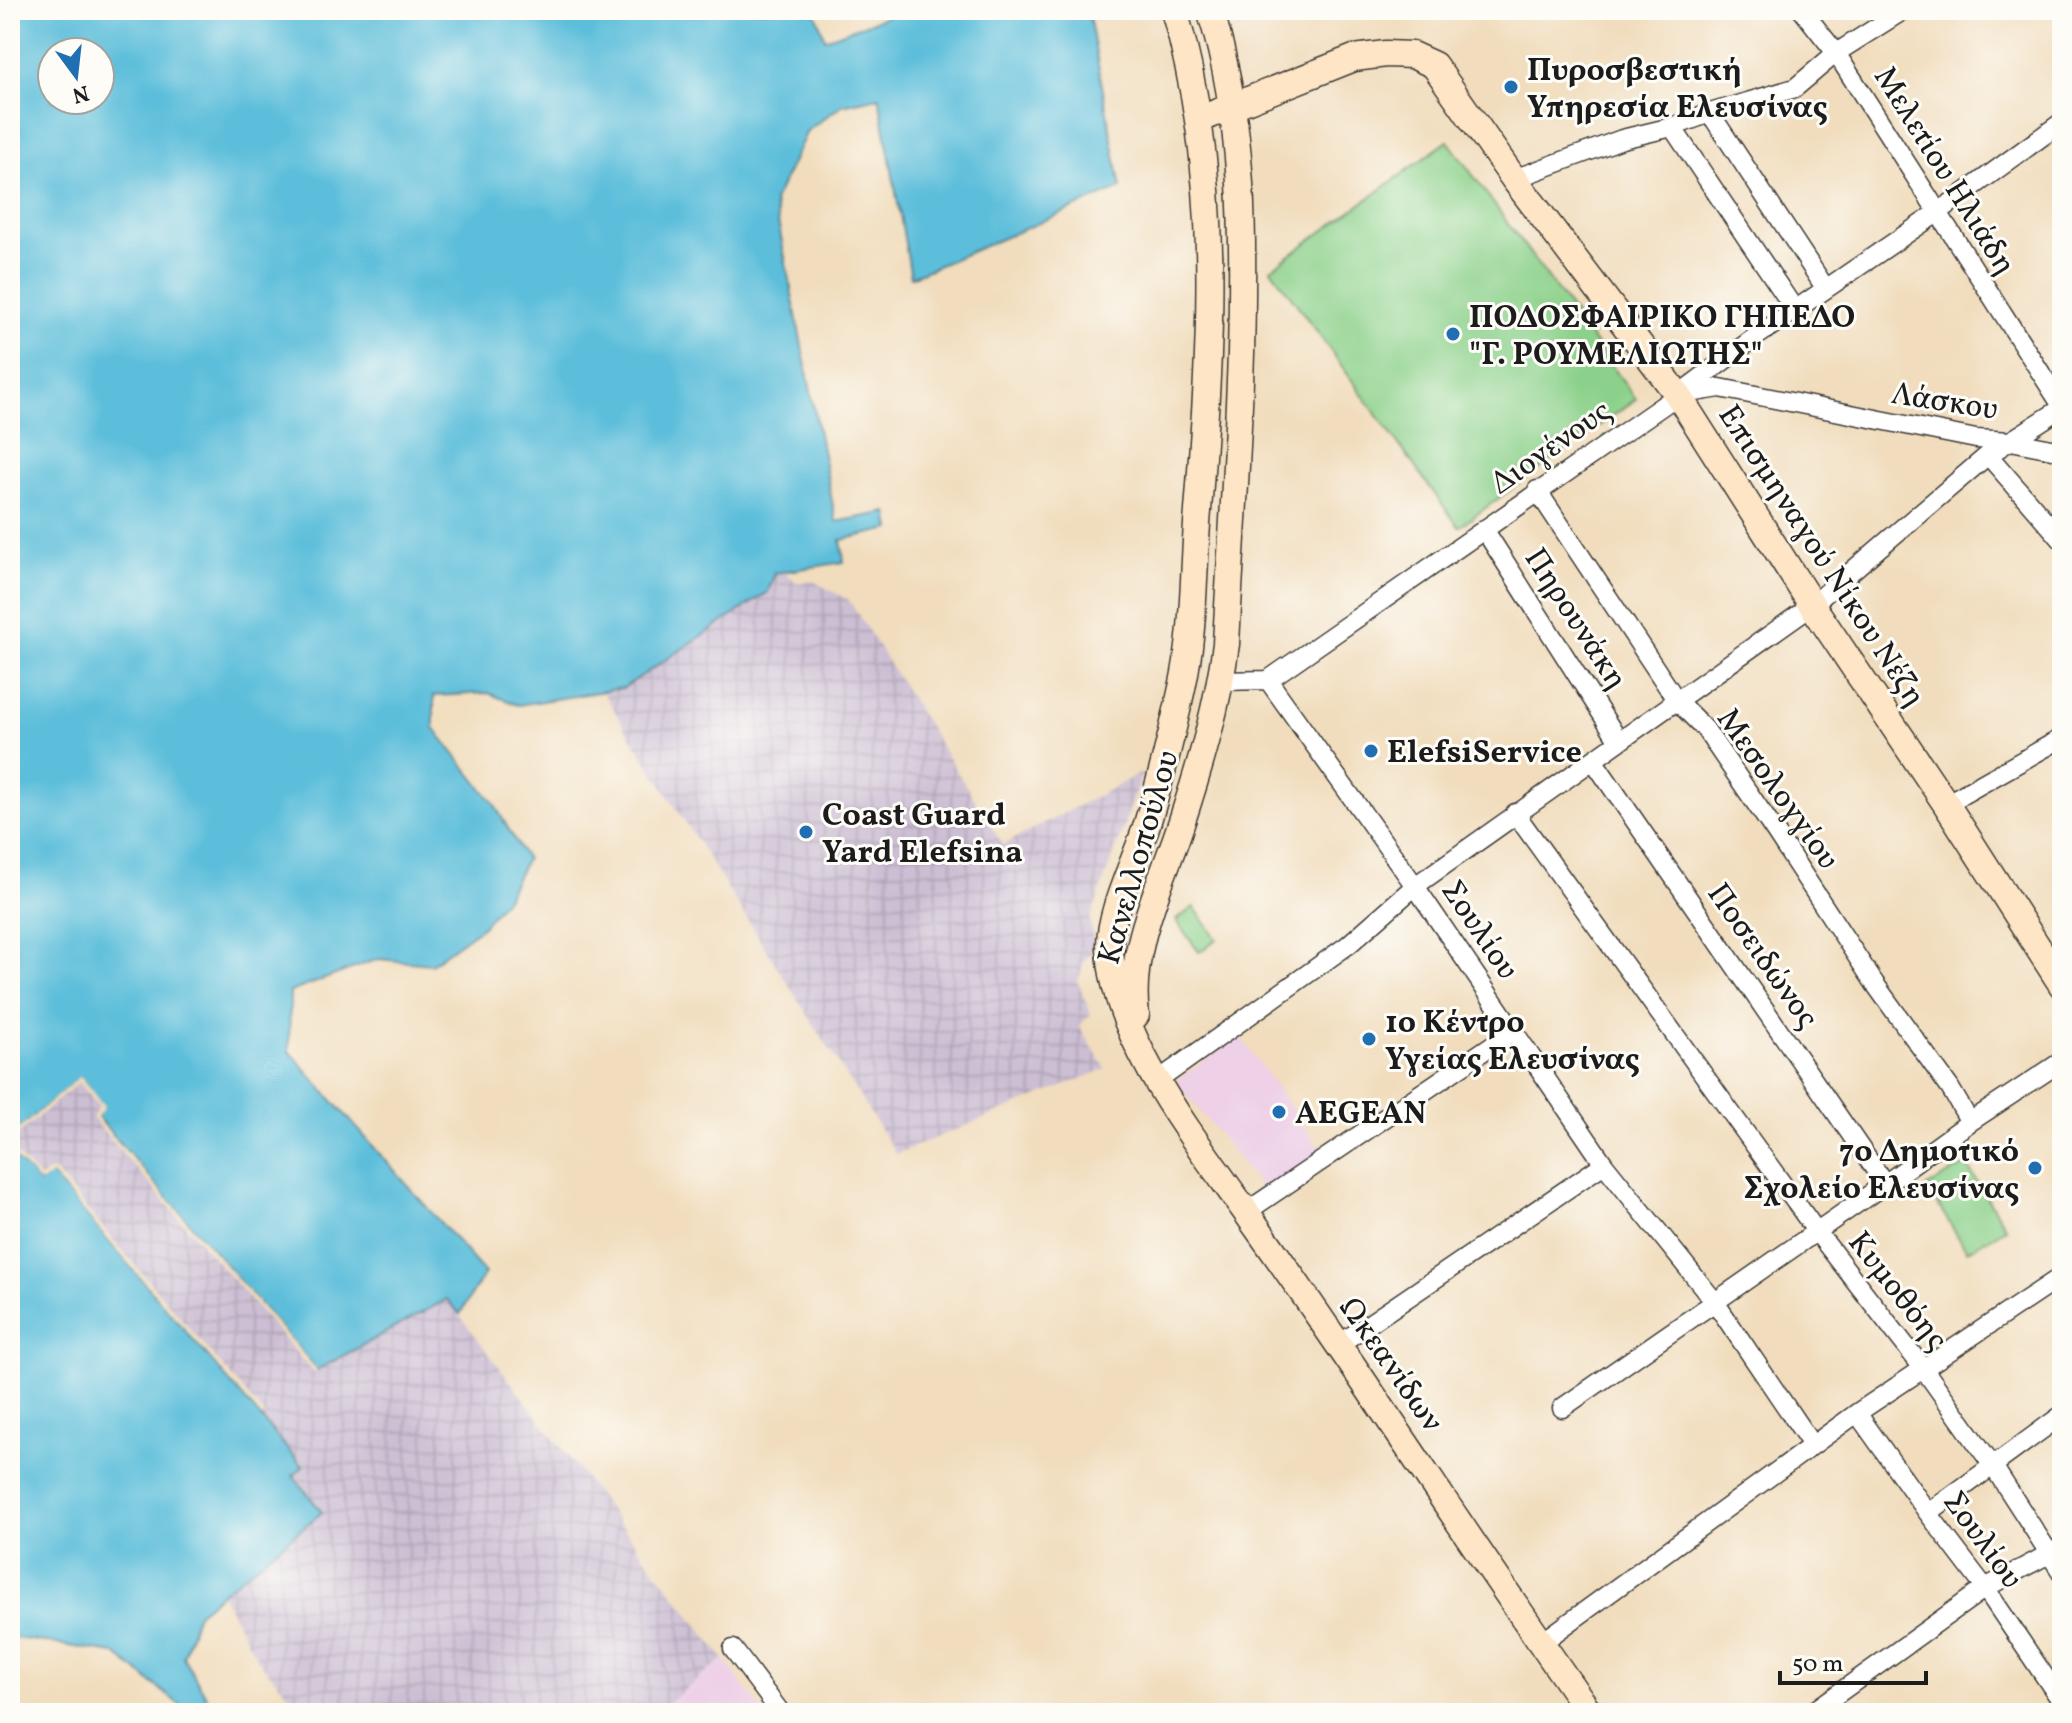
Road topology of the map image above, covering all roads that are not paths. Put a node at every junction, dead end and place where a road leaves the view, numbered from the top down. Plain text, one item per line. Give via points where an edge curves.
1 (1174, 10) edge
2 (1210, 10) edge
3 (1802, 10) edge
4 (1904, 10) edge
5 (1836, 53) junction
6 (1232, 108) junction
7 (1710, 113) junction
8 (1198, 120) junction
9 (2062, 122) edge
10 (1672, 127) junction
11 (1514, 179) junction
12 (1937, 213) junction
13 (1826, 289) junction
14 (1795, 310) junction
15 (1678, 395) junction
16 (2062, 407) edge
17 (2011, 441) junction
18 (2062, 451) edge
19 (1988, 455) junction
20 (1537, 490) junction
21 (1484, 529) junction
22 (2062, 540) edge
23 (1812, 605) junction
24 (1268, 680) junction
25 (1221, 681) junction
26 (1677, 701) junction
27 (2062, 738) edge
28 (1619, 741) junction
29 (1593, 760) junction
30 (1946, 804) junction
31 (1515, 813) junction
32 (1415, 886) junction
33 (2062, 985) edge
34 (1513, 1031) junction
35 (1141, 1051) junction
36 (2062, 1061) edge
37 (1156, 1082) junction
38 (1970, 1122) junction
39 (1604, 1164) junction
40 (1885, 1184) junction
41 (1246, 1212) junction
42 (1817, 1232) junction
43 (2062, 1276) edge
44 (1715, 1302) junction
45 (1338, 1345) junction
46 (1923, 1368) junction
47 (1562, 1408) dead end
48 (1857, 1413) junction
49 (2062, 1415) edge
50 (1812, 1445) junction
51 (1993, 1466) junction
52 (1928, 1513) junction
53 (2055, 1550) edge
54 (2062, 1573) edge
55 (1985, 1588) junction
56 (1541, 1643) junction
57 (733, 1649) dead end
58 (2062, 1702) edge
59 (781, 1713) edge
60 (1590, 1713) edge
61 (1811, 1713) edge

1 - 8 street, Κανελλοπούλου
2 - 6 street, Κανελλοπούλου
3 - 5 street, Μελετίου Ηλιάδη
4 - 5 street
5 - 7 street via 1795,88
5 - 12 street, Μελετίου Ηλιάδη
6 - 8 street, Επισμηναγού Νίκου Νέζη
6 - 11 street, Επισμηναγού Νίκου Νέζη via 1354,58 1412,55 1434,65
6 - 25 street, Κανελλοπούλου via 1244,243
7 - 10 street
7 - 13 street
8 - 35 street, Κανελλοπούλου via 1211,243 1209,356 1186,668 1165,763 1111,929 1114,978
9 - 12 street, Διογένους
10 - 11 street via 1622,139
10 - 14 street
11 - 15 street, Επισμηναγού Νίκου Νέζη
12 - 13 street, Διογένους
12 - 16 street, Μελετίου Ηλιάδη
13 - 14 street, Διογένους
14 - 15 street, Διογένους
15 - 17 street, Λάσκου via 1720,388 1976,439
15 - 20 street, Διογένους
15 - 23 street, Επισμηναγού Νίκου Νέζη
16 - 17 street
17 - 18 street, Λάσκου
17 - 19 street
19 - 22 street
19 - 23 street
20 - 21 street, Διογένους
20 - 26 street, Μεσολογγίου
21 - 24 street, Διογένους
21 - 28 street, Πηρουνάκη
23 - 26 street
23 - 30 street, Επισμηναγού Νίκου Νέζη
24 - 25 street
24 - 32 street, Σουλίου
25 - 35 street, Κανελλοπούλου via 1137,959
26 - 28 street
26 - 38 street, Μεσολογγίου via 1705,729
27 - 30 street
28 - 29 street
29 - 31 street
29 - 40 street, Ποσειδώνος
30 - 33 street, Επισμηναγού Νίκου Νέζη
31 - 32 street
31 - 42 street, Κυμοθόης
32 - 34 street, Σουλίου
32 - 37 street via 1348,945
34 - 39 street, Σουλίου
34 - 41 street
35 - 37 street, Ωκεανίδων
36 - 38 street
37 - 41 street, Ωκεανίδων
38 - 40 street
39 - 44 street, Σουλίου
39 - 45 street
40 - 42 street
41 - 45 street, Ωκεανίδων
42 - 44 street
42 - 46 street, Κυμοθόης
43 - 46 street
44 - 47 street
44 - 50 street, Σουλίου
45 - 56 street, Ωκεανίδων
46 - 48 street
46 - 51 street, Κυμοθόης
48 - 50 street
48 - 52 street, Σουλίου
49 - 51 street
50 - 56 street
51 - 52 street
51 - 53 street, Κυμοθόης
52 - 55 street, Σουλίου
53 - 54 street, Κυμοθόης
53 - 55 street
55 - 58 street, Σουλίου
55 - 61 street
56 - 60 street, Ωκεανίδων
57 - 59 street

